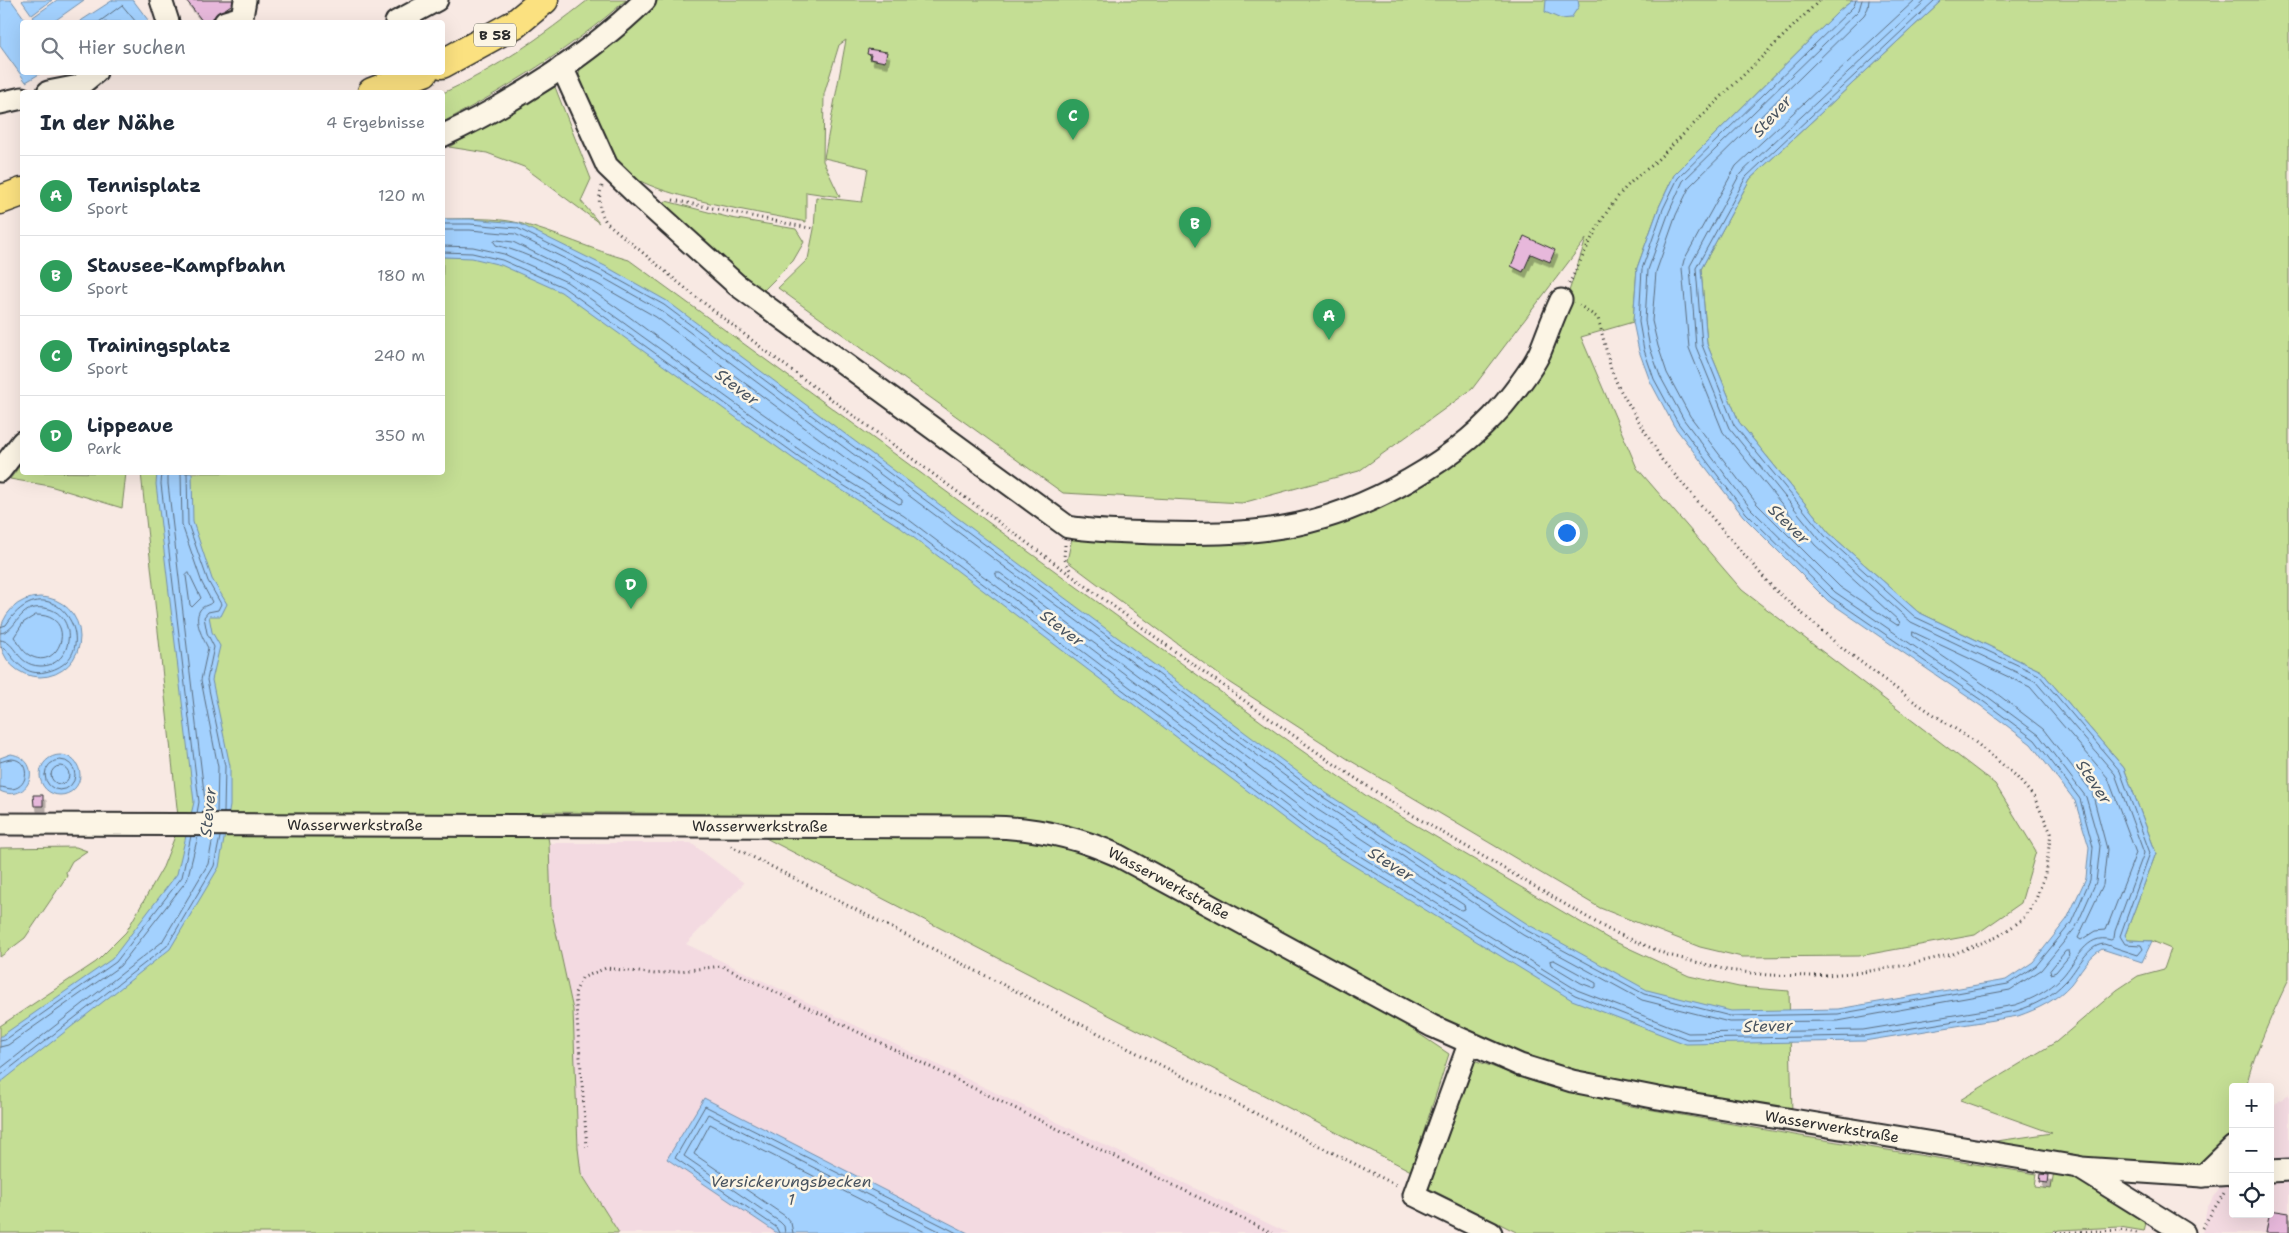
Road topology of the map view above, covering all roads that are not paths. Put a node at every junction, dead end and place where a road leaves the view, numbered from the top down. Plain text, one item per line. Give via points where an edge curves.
1 (161, 0) edge
2 (245, 0) edge
3 (437, 0) edge
4 (544, 0) edge
5 (644, 0) edge
6 (167, 20) edge
7 (232, 20) edge
8 (400, 20) edge
9 (445, 62) edge
10 (562, 67) junction
11 (92, 75) edge
12 (416, 75) edge
13 (58, 90) edge
14 (377, 90) edge
15 (20, 99) edge
16 (0, 104) edge
17 (445, 134) edge
18 (20, 184) edge
19 (0, 187) edge
20 (20, 193) edge
21 (0, 200) edge
22 (1561, 300) road end
23 (20, 445) edge
24 (0, 471) edge
25 (0, 824) edge
26 (1469, 1044) junction
27 (2229, 1151) edge
28 (2078, 1167) junction
29 (2289, 1170) edge
30 (2274, 1171) edge
31 (2203, 1176) junction
32 (2229, 1183) edge
33 (1491, 1233) edge
34 (2184, 1233) edge

1 - 6 street
2 - 7 street via 242,17
3 - 8 street
4 - 9 main road, B 58 via 515,24
5 - 10 street
10 - 17 street via 524,92
10 - 22 street via 607,166 737,285 1068,527 1096,532 1240,533 1285,527 1374,498 1432,466 1484,426 1513,393 1540,354
11 - 13 street via 79,86
12 - 14 main road
15 - 16 street
18 - 19 main road
20 - 21 main road
23 - 24 street
25 - 26 street, Wasserwerkstraße via 1006,827 1049,832 1073,837 1117,855
26 - 28 street, Wasserwerkstraße via 1546,1074 1615,1090
26 - 33 street via 1414,1194
27 - 31 street
28 - 31 street
28 - 34 street, Wasserwerkstraße
29 - 30 street
31 - 32 street

